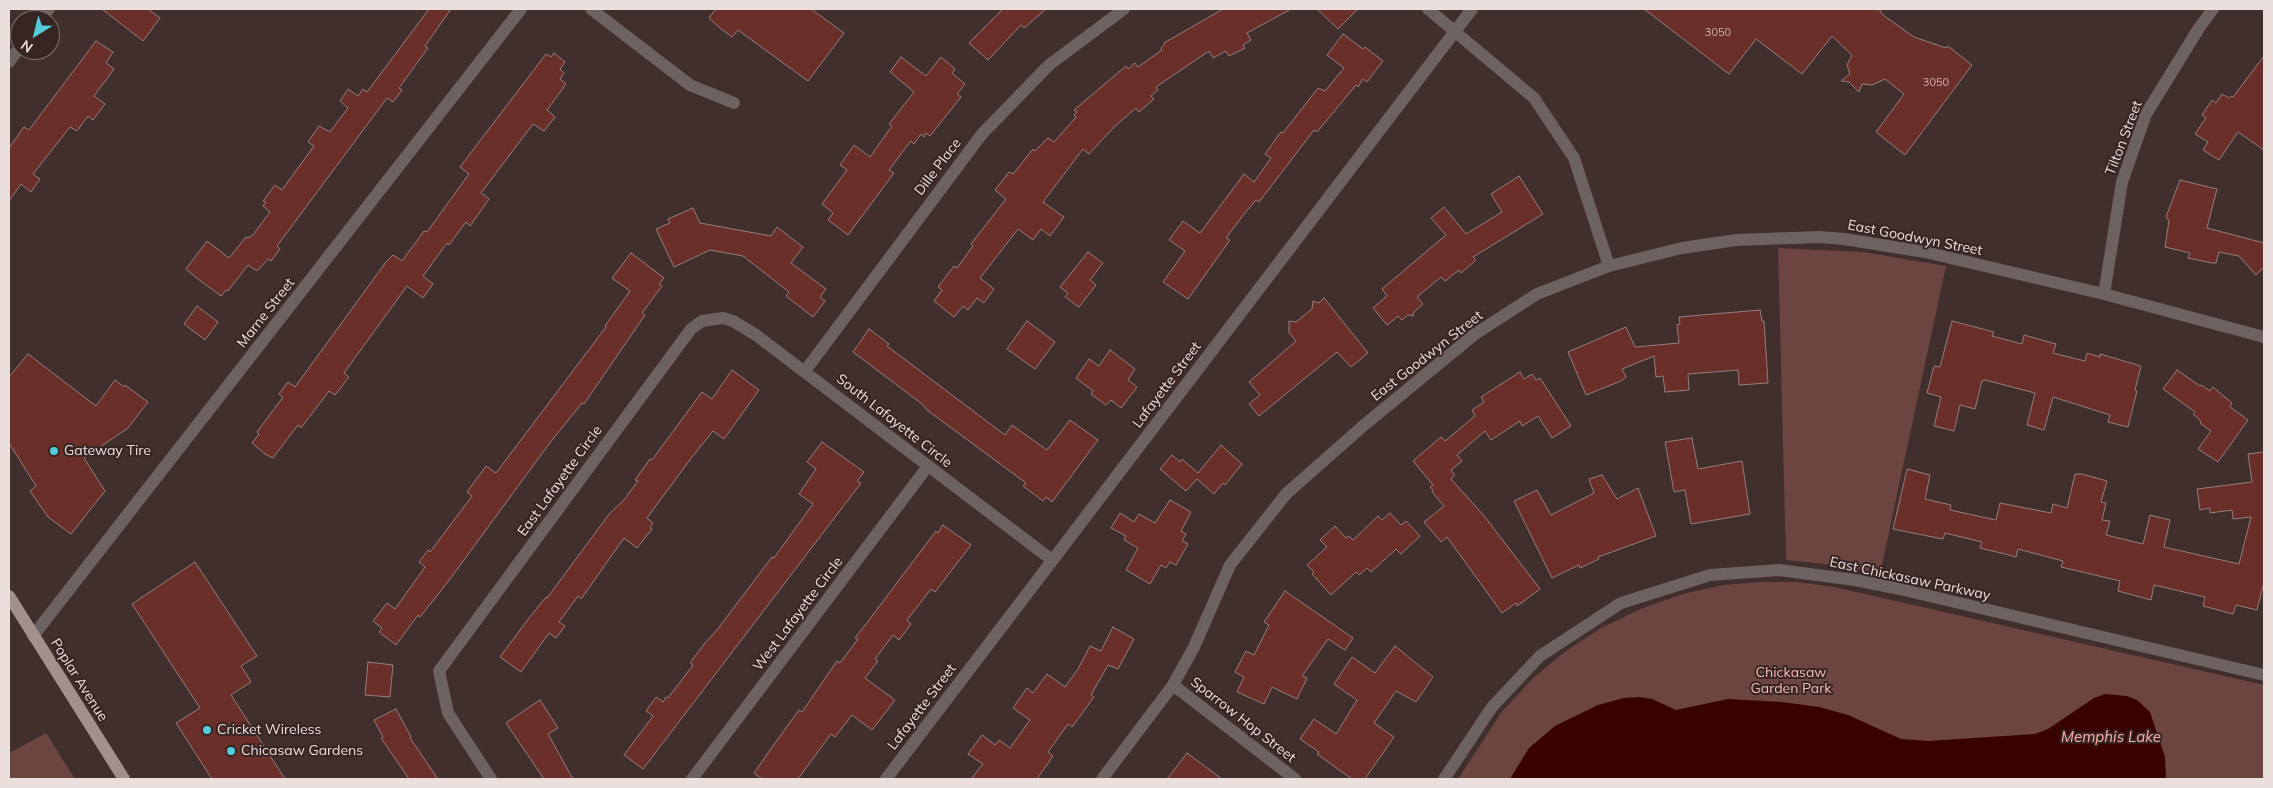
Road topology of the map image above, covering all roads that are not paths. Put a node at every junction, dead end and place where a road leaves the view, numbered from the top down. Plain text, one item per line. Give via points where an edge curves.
1 (521, 9) edge
2 (591, 9) edge
3 (1124, 9) edge
4 (1428, 9) edge
5 (1472, 9) edge
6 (2213, 9) edge
7 (1454, 32) junction
8 (734, 103) dead end
9 (1609, 266) junction
10 (2104, 294) junction
11 (713, 318) joint
12 (2262, 339) edge
13 (805, 371) junction
14 (928, 466) junction
15 (1052, 560) junction
16 (9, 596) edge
17 (33, 636) junction
18 (2264, 675) edge
19 (1173, 685) junction
20 (124, 779) edge
21 (491, 779) edge
22 (692, 779) edge
23 (886, 779) edge
24 (1102, 779) edge
25 (1295, 779) edge
26 (1444, 779) edge

1 - 17 street, Marne Street
2 - 8 street via 690,85
3 - 13 street, Dille Place via 1049,65 982,134
4 - 7 street
5 - 7 street, Lafayette Street
6 - 10 street, Tilton Street via 2146,114 2122,182
7 - 9 street via 1534,98 1574,158
7 - 15 street, Lafayette Street
9 - 10 street, East Goodwyn Street via 1682,248 1736,240 1819,237 1925,252
9 - 19 street, East Goodwyn Street via 1538,294 1475,334 1286,494 1230,565 1194,647
10 - 12 street, East Goodwyn Street via 2208,321
11 - 13 street, South Lafayette Circle via 734,321
11 - 21 street, East Lafayette Circle via 691,329 439,671 448,713
13 - 14 street, South Lafayette Circle
14 - 15 street, South Lafayette Circle
14 - 22 street, West Lafayette Circle
15 - 23 street, Lafayette Street
16 - 17 main road, Poplar Avenue
17 - 20 main road, Poplar Avenue
18 - 26 street, East Chickasaw Parkway via 1856,580 1779,570 1710,576 1621,603 1540,656 1492,706
19 - 24 street, East Goodwyn Street
19 - 25 street, Sparrow Hop Street

